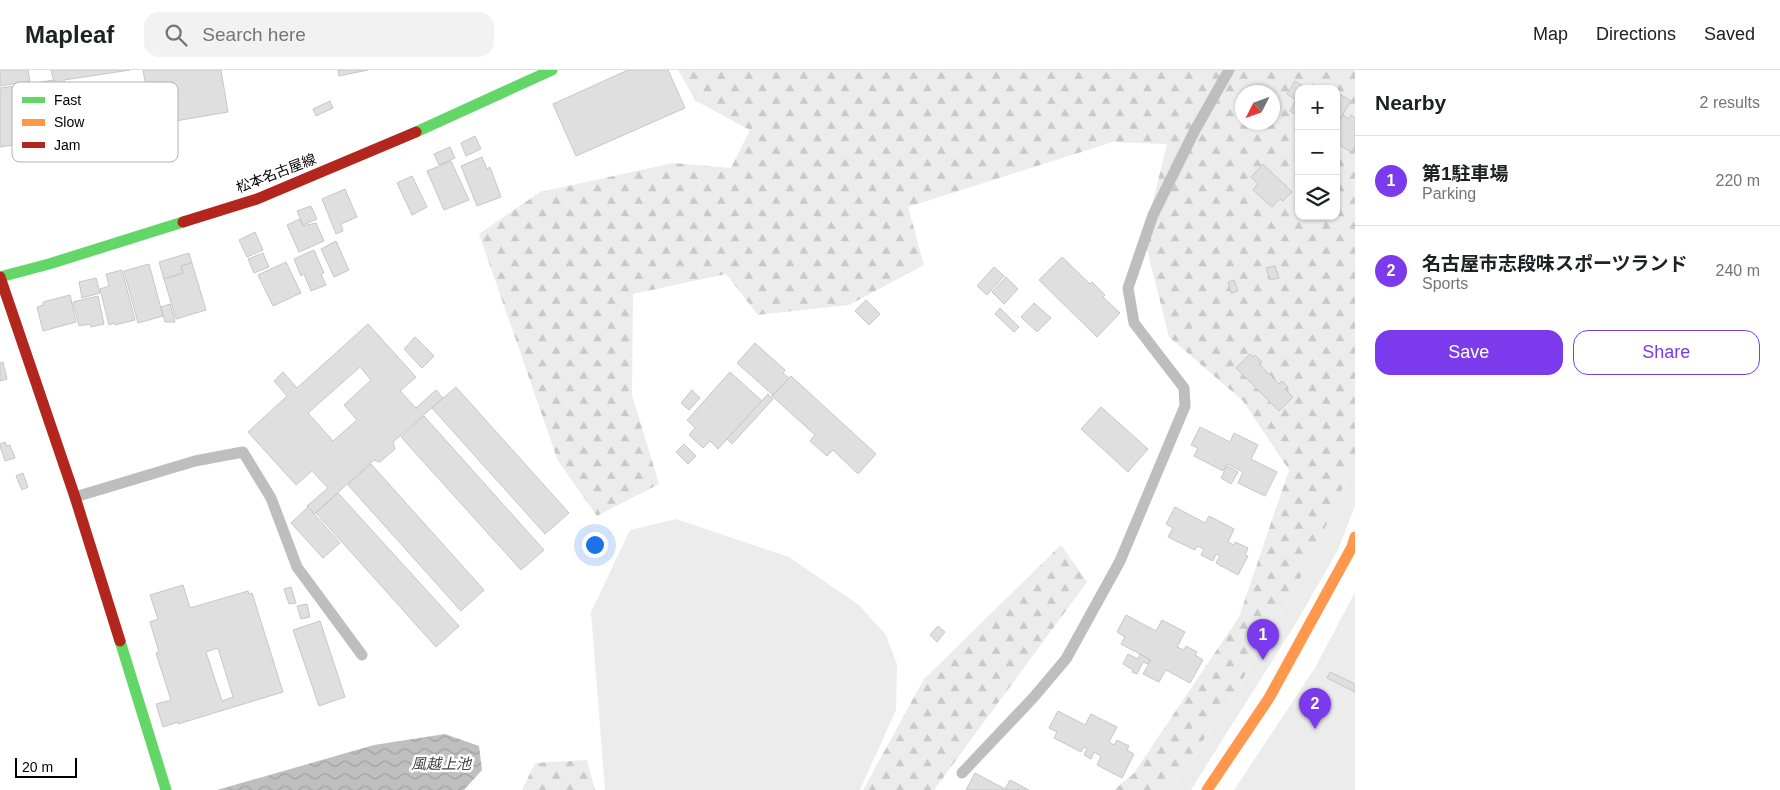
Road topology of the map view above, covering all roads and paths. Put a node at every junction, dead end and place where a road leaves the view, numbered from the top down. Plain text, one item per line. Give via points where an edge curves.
1 (552, 70) edge
2 (1229, 70) edge
3 (0, 277) edge
4 (75, 497) junction
5 (1355, 538) edge
6 (362, 655) dead end
7 (962, 772) dead end
8 (166, 790) edge
9 (1207, 790) edge

1 - 3 street, 松本名古屋線 via 405,137 257,198
2 - 7 lane via 1153,215 1128,288 1134,322 1184,388 1185,406 1120,561 1066,660
3 - 4 street
4 - 6 lane via 194,461 243,452 271,498 297,567
4 - 8 street
5 - 9 street via 1269,698

